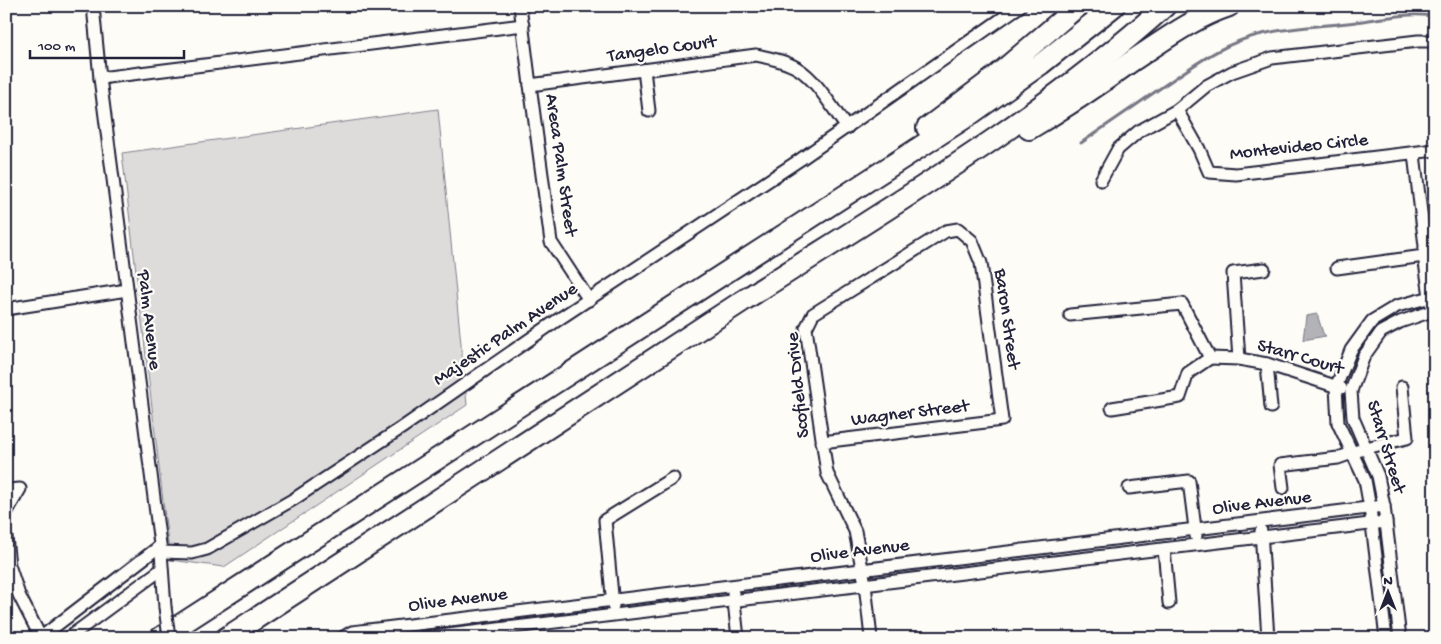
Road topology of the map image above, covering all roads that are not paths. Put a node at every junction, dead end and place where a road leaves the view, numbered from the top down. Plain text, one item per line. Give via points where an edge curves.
1 (93, 6) edge
2 (520, 6) edge
3 (1020, 6) edge
4 (1078, 6) edge
5 (1114, 6) edge
6 (1165, 6) edge
7 (1229, 6) edge
8 (523, 25) junction
9 (1435, 41) edge
10 (644, 70) junction
11 (100, 78) junction
12 (530, 85) junction
13 (1177, 110) junction
14 (649, 111) dead end
15 (847, 128) junction
16 (1435, 150) edge
17 (1414, 154) junction
18 (1101, 180) dead end
19 (913, 192) junction
20 (793, 228) junction
21 (958, 229) joint
22 (1428, 249) edge
23 (1337, 268) dead end
24 (1264, 269) dead end
25 (127, 290) junction
26 (1432, 296) edge
27 (589, 300) junction
28 (6, 309) edge
29 (1434, 310) edge
30 (1070, 315) dead end
31 (1210, 358) junction
32 (1239, 359) junction
33 (1267, 364) junction
34 (1336, 387) junction
35 (1402, 387) dead end
36 (1351, 391) junction
37 (1271, 407) dead end
38 (1112, 408) dead end
39 (1002, 420) joint
40 (822, 442) junction
41 (1366, 448) junction
42 (1354, 453) junction
43 (673, 478) dead end
44 (1129, 488) dead end
45 (1283, 488) dead end
46 (6, 490) edge
47 (1384, 506) junction
48 (1370, 508) junction
49 (6, 513) edge
50 (1261, 522) junction
51 (1386, 522) junction
52 (1372, 524) junction
53 (1196, 530) junction
54 (6, 537) edge
55 (1261, 538) junction
56 (1197, 545) junction
57 (160, 549) junction
58 (1164, 549) junction
59 (162, 569) junction
60 (862, 569) junction
61 (865, 584) junction
62 (732, 586) junction
63 (613, 600) junction
64 (734, 600) junction
65 (1169, 603) dead end
66 (614, 614) junction
67 (41, 638) edge
68 (68, 638) edge
69 (160, 638) edge
70 (168, 638) edge
71 (226, 638) edge
72 (342, 638) edge
73 (423, 638) edge
74 (738, 638) edge
75 (871, 638) edge
76 (1268, 638) edge
77 (1386, 638) edge
78 (1400, 638) edge

1 - 11 street, Palm Avenue
2 - 8 street
3 - 15 street, Majestic Palm Avenue
4 - 20 highway via 995,77
5 - 20 highway via 980,108
6 - 19 highway via 1045,104
7 - 19 highway via 1183,26 1051,117
8 - 11 street
8 - 12 street
9 - 13 street via 1418,40 1272,58 1232,72 1206,86
10 - 12 street, Tangelo Court
10 - 14 street
10 - 15 street, Tangelo Court via 756,55 777,60 796,67 810,78
11 - 25 street, Palm Avenue
12 - 27 street, Areca Palm Street via 551,242
13 - 17 street, Montevideo Circle via 1200,149 1209,172 1236,174
13 - 18 street via 1139,131 1118,149
15 - 27 street, Majestic Palm Avenue
16 - 17 street, Montevideo Circle
17 - 22 street
19 - 71 highway
20 - 69 highway
21 - 39 street, Baron Street via 972,241 981,264
21 - 40 street, Scofield Drive via 946,231 813,314 806,328
22 - 23 street
22 - 26 street
24 - 32 street via 1233,273
25 - 28 street
25 - 57 street, Palm Avenue
26 - 29 street
26 - 34 street, Starr Street via 1397,306 1372,321 1351,350
27 - 57 street, Majestic Palm Avenue via 294,499 207,549 192,553
29 - 36 street, Starr Street via 1381,332 1364,356
30 - 31 street via 1182,304
31 - 32 street, Starr Court
31 - 38 street via 1188,373 1180,397
32 - 33 street, Starr Court
33 - 34 street, Starr Court
33 - 37 street
34 - 36 street, Starr Court
34 - 42 street, Starr Street via 1338,423
35 - 41 street via 1408,438
36 - 41 street, Starr Street via 1354,418
39 - 40 street, Wagner Street
40 - 60 street, Scofield Drive via 827,473 855,531
41 - 42 street
41 - 47 street, Starr Street via 1378,476
42 - 45 street via 1280,465
42 - 48 street, Starr Street via 1365,480
43 - 63 street via 605,520
44 - 53 street via 1189,481
46 - 49 street via 20,489
47 - 48 street, Olive Avenue
47 - 51 street, Starr Street
48 - 50 street, Olive Avenue
48 - 52 street, Starr Street
50 - 53 street, Olive Avenue
50 - 55 street
51 - 52 street, Olive Avenue
51 - 78 street, Starr Street
52 - 55 street, Olive Avenue
52 - 77 street, Starr Street
53 - 56 street
53 - 60 street, Olive Avenue
54 - 67 street via 9,565 18,595
55 - 56 street, Olive Avenue
55 - 76 street
56 - 58 street, Olive Avenue
57 - 59 street, Palm Avenue
57 - 67 street
58 - 61 street, Olive Avenue
58 - 65 street
59 - 68 street
59 - 70 street, Palm Avenue, bridge
60 - 61 street, Scofield Drive
60 - 62 street, Olive Avenue
61 - 64 street, Olive Avenue
61 - 75 street, Scofield Drive
62 - 63 street, Olive Avenue
62 - 64 street
63 - 66 street
63 - 72 street, Olive Avenue via 352,632
64 - 66 street, Olive Avenue
64 - 74 street
66 - 73 street, Olive Avenue

